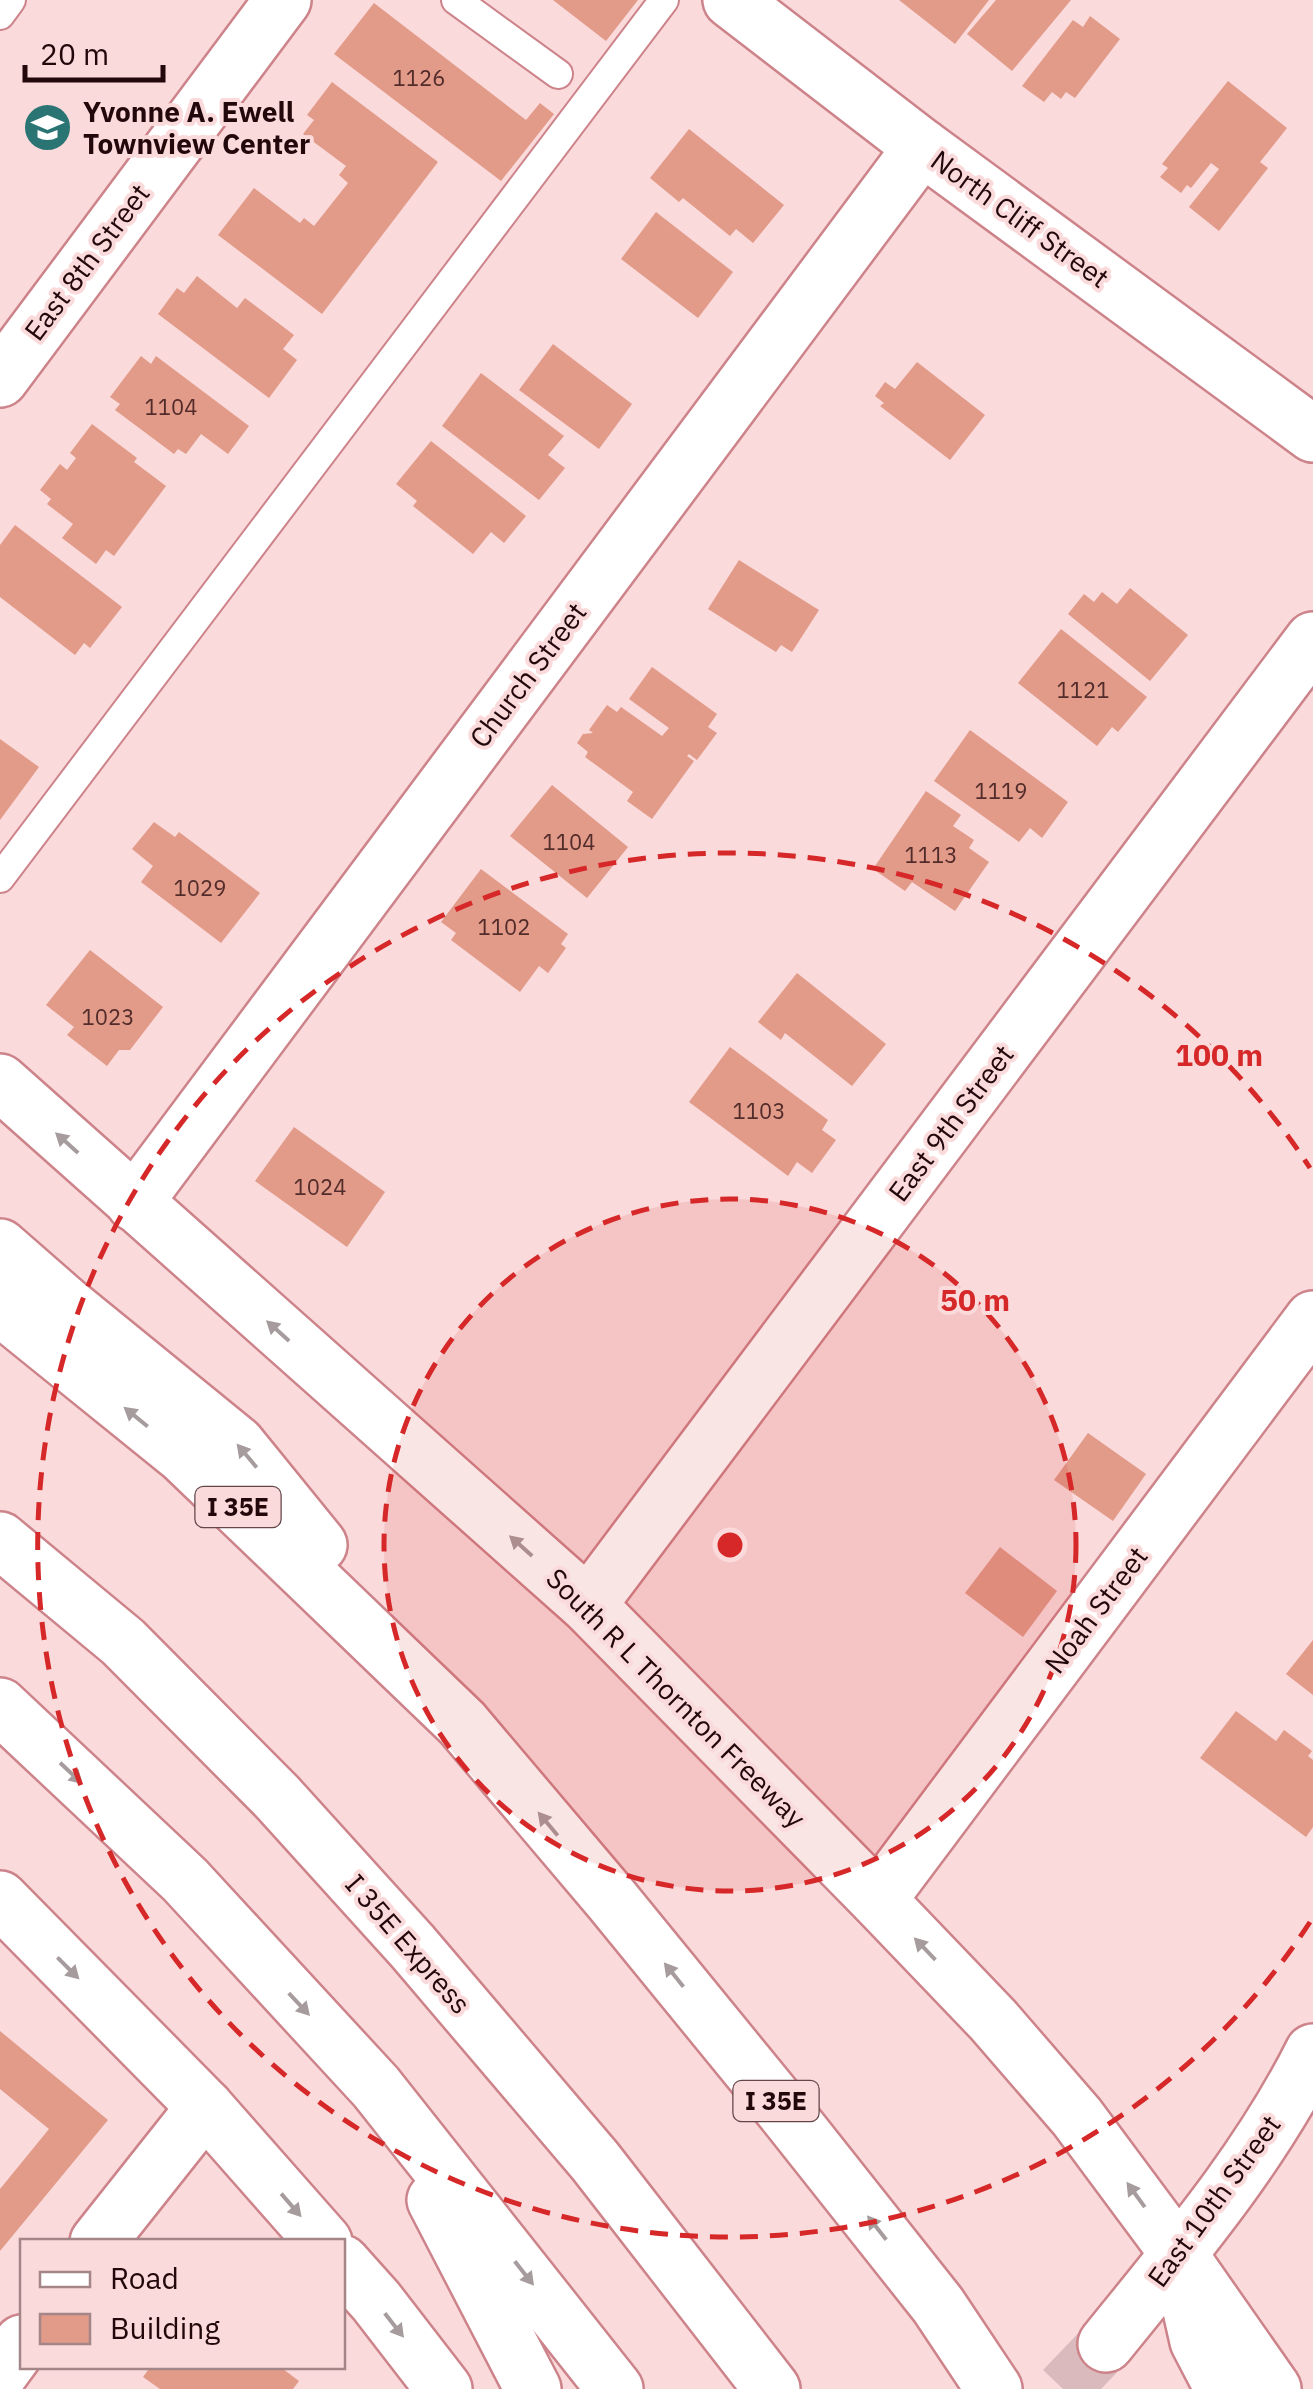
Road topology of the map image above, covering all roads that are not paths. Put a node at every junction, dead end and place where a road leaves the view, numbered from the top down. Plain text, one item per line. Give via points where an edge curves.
1 (11, 0) edge
2 (282, 0) edge
3 (456, 0) edge
4 (664, 0) edge
5 (730, 0) edge
6 (0, 15) edge
7 (558, 74) dead end
8 (922, 147) junction
9 (0, 379) edge
10 (1313, 434) edge
11 (1313, 640) edge
12 (0, 878) edge
13 (0, 1082) edge
14 (134, 1203) junction
15 (0, 1248) edge
16 (0, 1307) edge
17 (1313, 1319) edge
18 (0, 1540) edge
19 (588, 1605) junction
20 (0, 1706) edge
21 (462, 1722) junction
22 (0, 1899) edge
23 (878, 1900) junction
24 (1313, 2052) edge
25 (376, 2087) junction
26 (204, 2107) junction
27 (100, 2239) edge
28 (321, 2239) edge
29 (1178, 2253) junction
30 (345, 2266) edge
31 (1106, 2344) tunnel mouth
32 (20, 2346) edge
33 (0, 2373) edge
34 (444, 2389) edge
35 (533, 2389) edge
36 (615, 2389) edge
37 (772, 2389) edge
38 (994, 2389) edge
39 (1224, 2389) edge
40 (1273, 2389) edge

1 - 6 lane
2 - 9 main road, East 8th Street
3 - 7 lane
4 - 12 lane
5 - 8 main road, North Cliff Street
8 - 10 main road, North Cliff Street
8 - 14 main road, Church Street
11 - 19 main road, East 9th Street
14 -> 13 main road, South R L Thornton Freeway
19 -> 14 main road, South R L Thornton Freeway
21 -> 15 main road via 238,1444
21 -> 16 main road, I 35E via 184,1456
17 - 23 main road, Noah Street
18 - 37 main road, I 35E Express via 123,1642 278,1798 596,2161
19 - 23 main road, South R L Thornton Freeway
20 -> 25 main road via 185,1880
38 -> 21 main road, I 35E via 938,2305 789,2117
22 -> 26 main road
29 -> 23 main road, South R L Thornton Freeway via 1077,2116
24 - 29 main road, East 10th Street via 1254,2155
25 - 35 main road
25 -> 36 main road
26 - 27 main road
26 -> 28 main road
29 - 31 main road, East 10th Street
29 - 39 main road via 1198,2340
29 - 40 main road, South R L Thornton Freeway
30 -> 34 main road
32 - 33 main road

